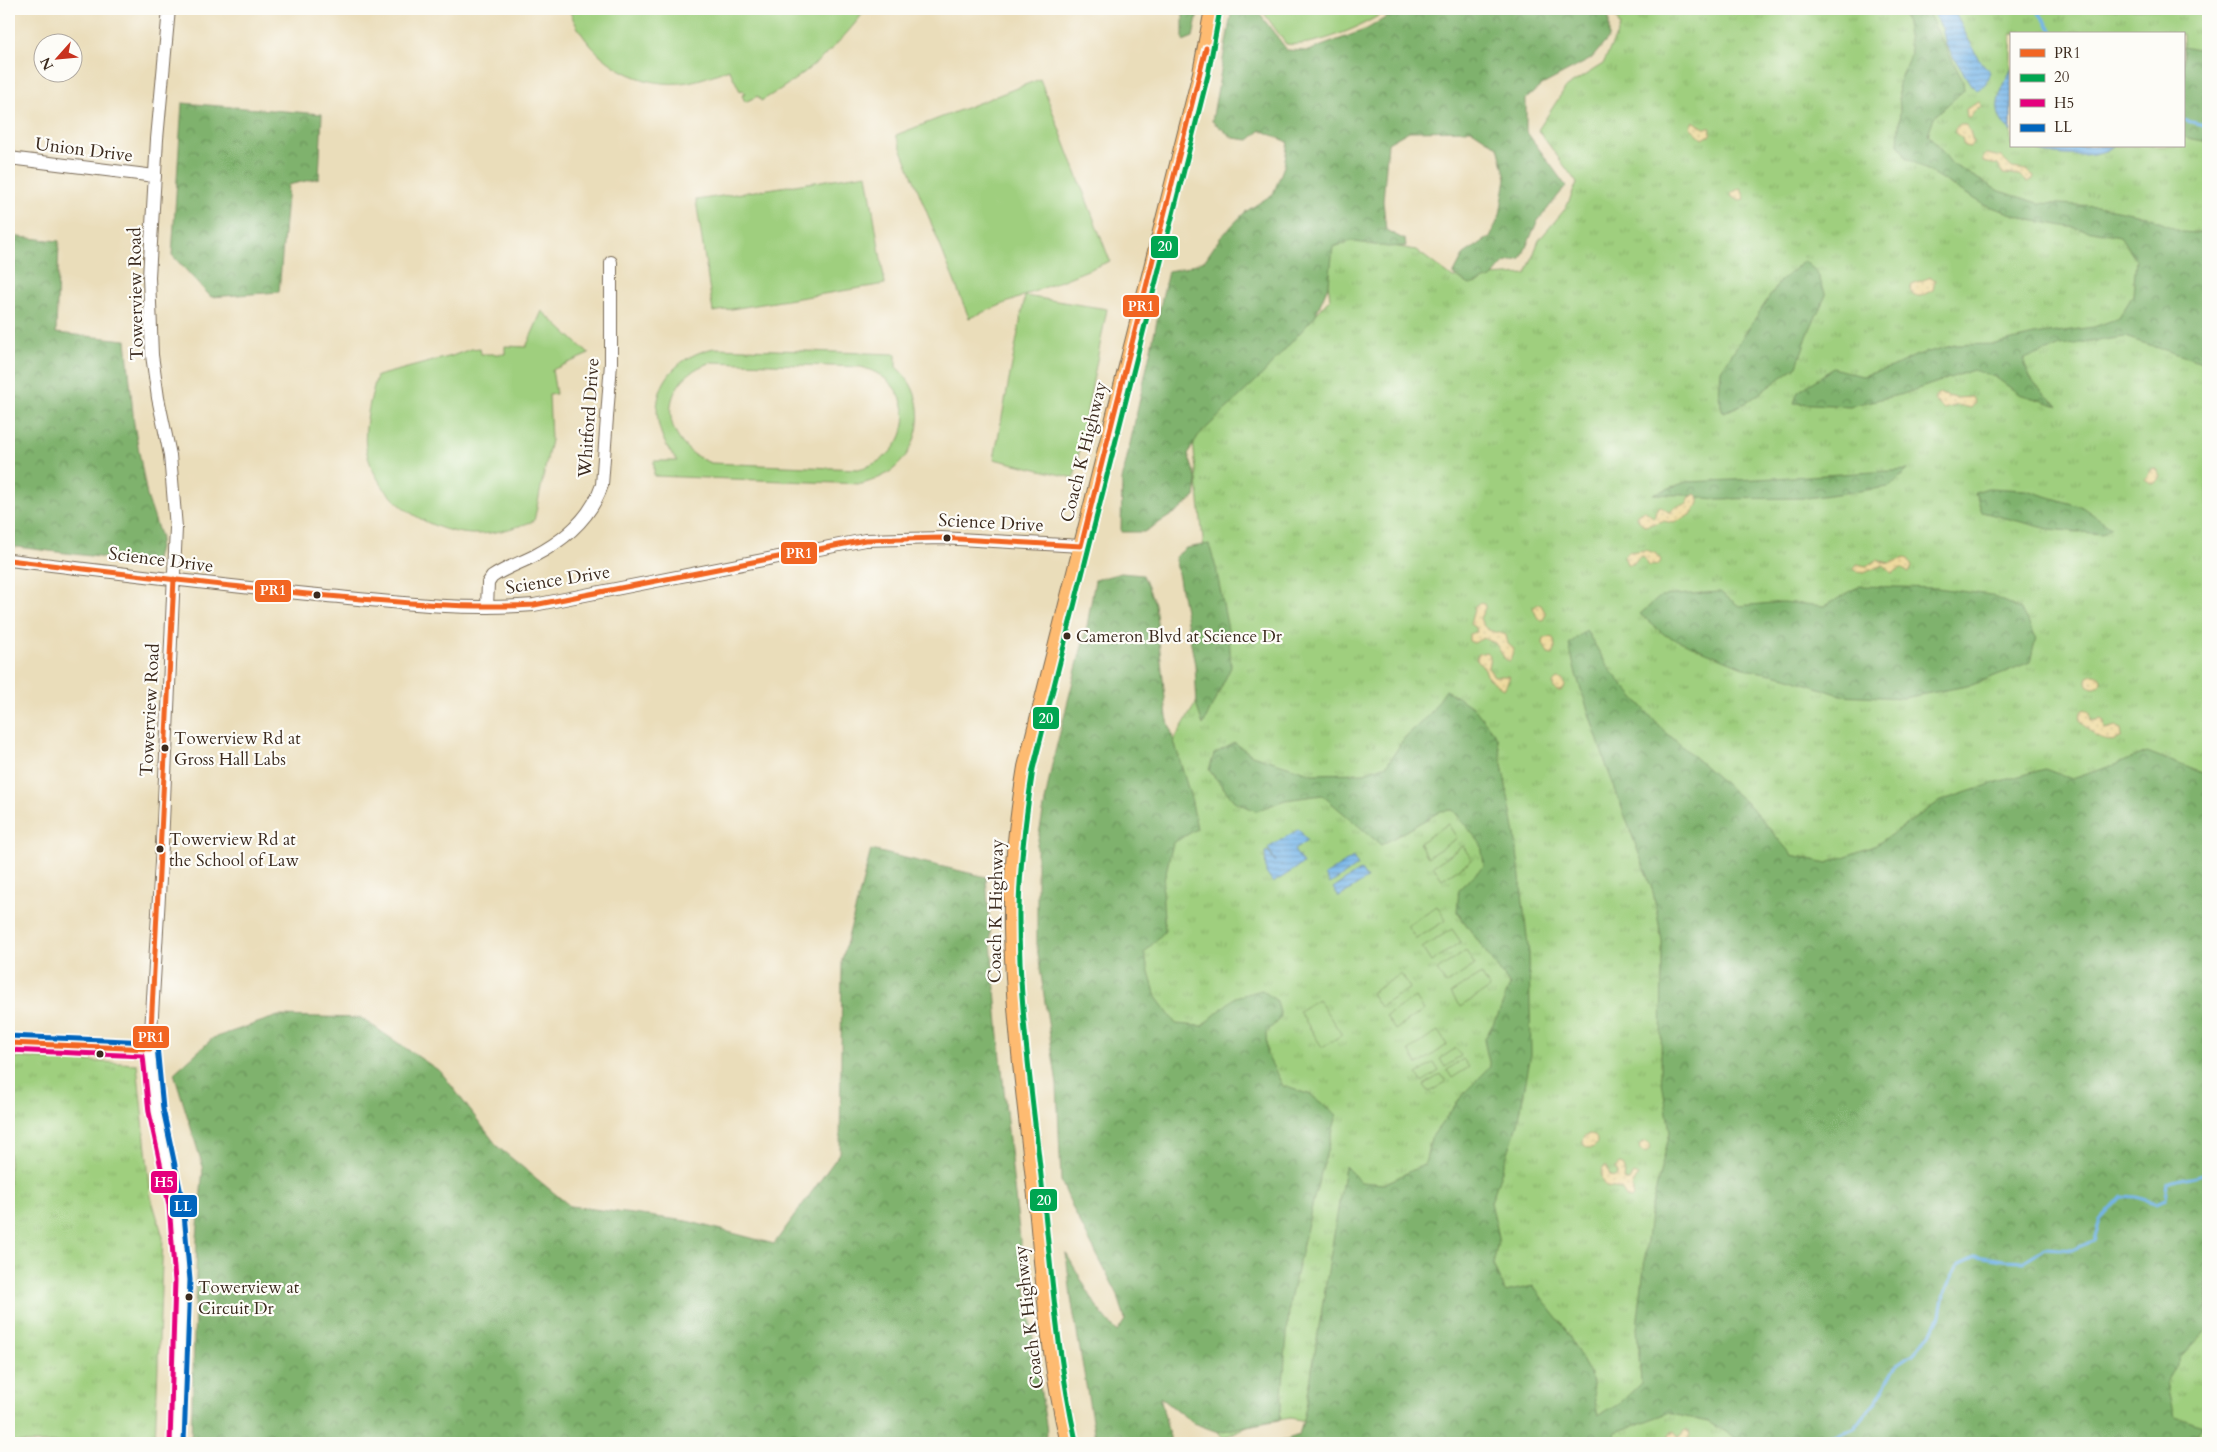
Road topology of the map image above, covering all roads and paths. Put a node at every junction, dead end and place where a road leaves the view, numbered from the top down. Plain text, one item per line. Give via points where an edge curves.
1 (169, 9) edge
2 (1212, 9) edge
3 (9, 158) edge
4 (154, 176) junction
5 (611, 262) dead end
6 (1081, 546) junction
7 (9, 560) edge
8 (174, 579) junction
9 (486, 608) junction
10 (9, 1043) edge
11 (150, 1049) junction
12 (177, 1443) edge
13 (1069, 1443) edge

1 - 4 street, Towerview Road
2 - 6 main road, Coach K Highway via 1201,73
3 - 4 street, Union Drive
4 - 8 street, Towerview Road via 150,328 175,503
5 - 9 street, Whitford Drive via 611,362 602,485 597,501 577,527 543,551 492,577 488,583
6 - 9 street, Science Drive via 941,538 864,540 534,605
6 - 13 main road, Coach K Highway via 1026,767 1014,853 1012,903 1014,981 1047,1314
7 - 8 street, Science Drive
8 - 9 street, Science Drive via 443,607
8 - 11 street, Towerview Road
10 - 11 street
11 - 12 street, Towerview Road via 156,1110 176,1204 182,1263

